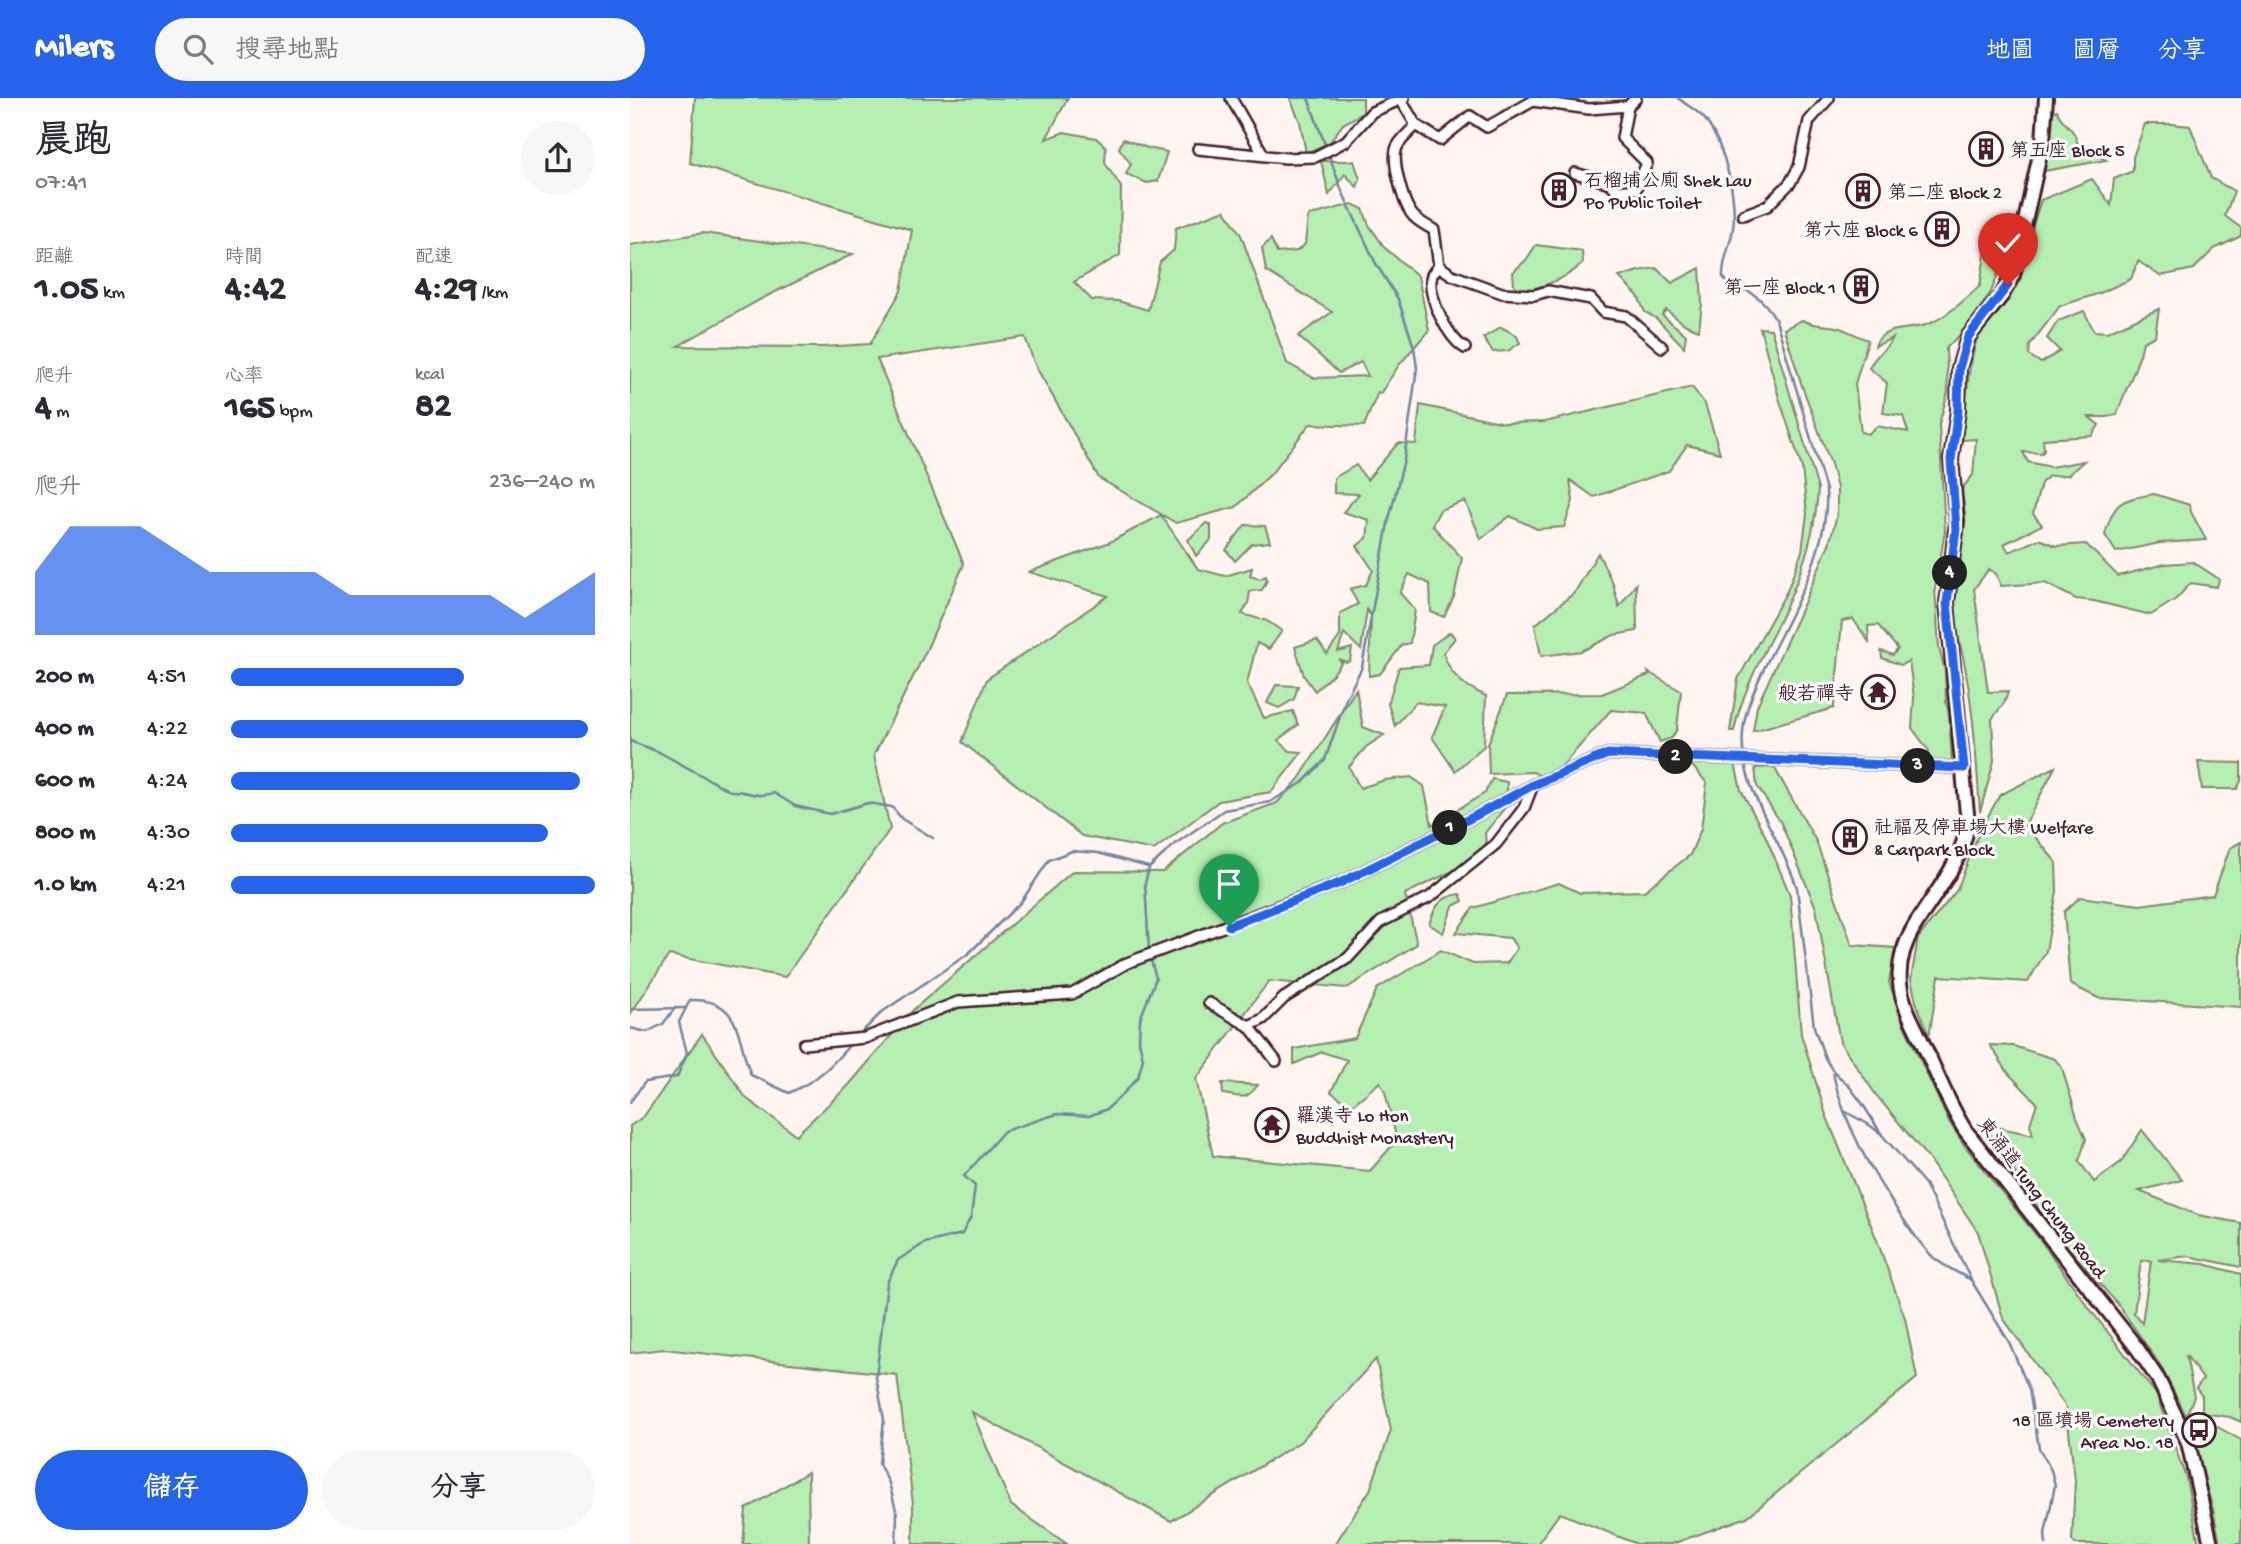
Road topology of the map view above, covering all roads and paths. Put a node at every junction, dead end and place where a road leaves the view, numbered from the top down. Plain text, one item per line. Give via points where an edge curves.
1 (1231, 98) edge
2 (1636, 98) edge
3 (1829, 98) edge
4 (2046, 98) edge
5 (1402, 99) edge
6 (1609, 102) edge
7 (1628, 106) junction
8 (1416, 125) junction
9 (1198, 149) dead end
10 (1263, 154) junction
11 (1575, 173) dead end
12 (1743, 215) dead end
13 (1439, 266) junction
14 (1662, 347) dead end
15 (1465, 348) dead end
16 (1964, 768) junction
17 (1533, 785) junction
18 (1209, 1003) dead end
19 (1249, 1026) junction
20 (804, 1044) dead end
21 (1276, 1061) dead end
22 (2211, 1544) edge

1 - 10 street
2 - 7 street
3 - 12 street via 1809,121 1799,167 1790,183 1768,206
4 - 16 main road, 東涌道 Tung Chung Road via 2043,141 2014,270 2006,291 1968,337 1959,368 1951,459 1956,529 1947,603
5 - 8 street
5 - 10 street via 1372,112 1346,141 1322,155
6 - 7 street
6 - 8 street via 1589,109 1532,101 1487,127 1470,116 1440,140
7 - 11 street via 1622,138 1647,163 1636,189 1618,191 1610,183
8 - 13 street via 1397,147 1397,171 1410,212 1434,230
9 - 10 street
13 - 14 street via 1502,293 1548,291 1591,299 1603,312 1626,316
13 - 15 street via 1432,274 1432,294 1447,330
16 - 17 street via 1608,754
16 - 22 main road, 東涌道 Tung Chung Road via 1968,813 1964,845 1903,951 1900,982 1905,1004 1965,1130 2163,1386 2188,1442
17 - 19 street via 1524,808 1496,844 1430,897 1381,922 1348,958
17 - 20 street via 1340,883 1127,963 1072,994 958,1002 864,1038
18 - 19 street
19 - 21 street

